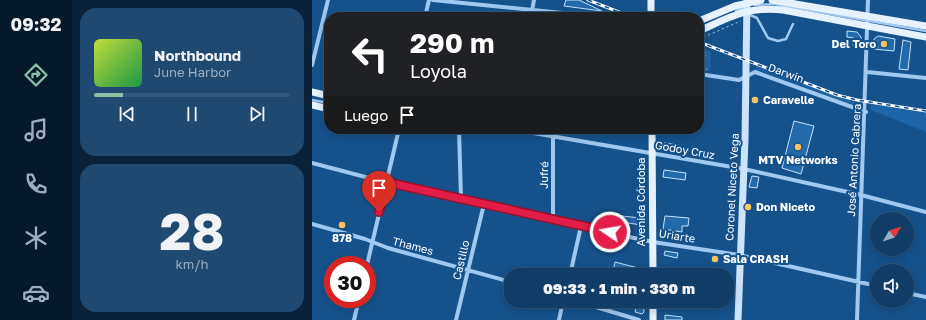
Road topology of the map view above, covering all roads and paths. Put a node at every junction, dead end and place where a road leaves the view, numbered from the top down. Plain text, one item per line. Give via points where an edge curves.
1 (328, 0) edge
2 (429, 0) edge
3 (434, 0) edge
4 (534, 0) edge
5 (651, 0) edge
6 (761, 0) edge
7 (772, 0) edge
8 (868, 0) edge
9 (748, 9) edge
10 (532, 10) junction
11 (325, 12) edge
12 (426, 12) edge
13 (552, 12) edge
14 (651, 12) edge
15 (324, 16) edge
16 (704, 20) edge
17 (868, 21) junction
18 (793, 24) dead end
19 (704, 25) edge
20 (926, 26) edge
21 (704, 29) edge
22 (926, 31) edge
23 (704, 37) edge
24 (926, 37) edge
25 (312, 65) edge
26 (704, 67) edge
27 (867, 72) junction
28 (704, 74) edge
29 (708, 75) junction
30 (746, 76) junction
31 (926, 78) edge
32 (312, 92) edge
33 (324, 95) edge
34 (312, 100) edge
35 (324, 102) edge
36 (312, 105) edge
37 (324, 108) edge
38 (866, 112) junction
39 (398, 134) edge
40 (459, 134) edge
41 (538, 134) edge
42 (554, 134) edge
43 (652, 134) edge
44 (554, 137) junction
45 (652, 154) junction
46 (312, 163) edge
47 (744, 169) junction
48 (386, 182) junction
49 (861, 195) junction
50 (461, 198) junction
51 (484, 204) junction
52 (926, 212) edge
53 (553, 221) junction
54 (312, 224) edge
55 (581, 226) junction
56 (372, 242) junction
57 (652, 242) junction
58 (739, 255) junction
59 (369, 256) edge
60 (572, 268) edge
61 (653, 268) edge
62 (468, 270) junction
63 (504, 280) edge
64 (859, 282) junction
65 (870, 284) edge
66 (914, 294) edge
67 (926, 297) edge
68 (357, 308) edge
69 (562, 308) edge
70 (599, 308) edge
71 (653, 308) edge
72 (354, 320) edge
73 (456, 320) edge
74 (559, 320) edge
75 (639, 320) edge
76 (653, 320) edge
77 (738, 320) edge
78 (857, 320) edge

1 - 11 street
2 - 12 street
3 - 10 street
4 - 10 street
5 - 14 main road
6 - 9 main road
7 - 17 main road
8 - 17 street, José Antonio Cabrera
9 - 16 main road
9 - 17 main road via 764,8
9 - 18 lane via 757,18 768,38 778,41 786,39
9 - 19 lane
9 - 21 main road
9 - 23 path via 735,22
9 - 30 street, Coronel Niceto Vega
10 - 13 street
15 - 25 street
17 - 20 main road
17 - 22 lane
17 - 24 main road
17 - 27 street, José Antonio Cabrera
26 - 29 path
27 - 31 street
27 - 38 street, José Antonio Cabrera
28 - 29 street, Darwin
29 - 30 street, Darwin via 739,80
30 - 38 street, Darwin via 755,72
30 - 47 street, Coronel Niceto Vega
32 - 33 main road
34 - 35 lane
36 - 37 main road
38 - 49 street, José Antonio Cabrera
39 - 48 street
40 - 50 street
41 - 44 street, Godoy Cruz
42 - 44 street, Jufré
43 - 45 main road, Avenida Córdoba
44 - 45 street, Godoy Cruz
44 - 53 street, Jufré
45 - 47 street, Godoy Cruz
45 - 57 main road, Avenida Córdoba
46 - 48 street, Uriarte
47 - 49 street, Godoy Cruz
47 - 58 street, Coronel Niceto Vega
48 - 50 street, Uriarte
48 - 56 street
49 - 52 street, Godoy Cruz
49 - 64 street, José Antonio Cabrera
50 - 51 street, Uriarte
51 - 53 street, Uriarte
51 - 62 street, Castillo
53 - 55 street, Uriarte
54 - 56 street, Thames
55 - 57 street, Uriarte
55 - 60 street
56 - 59 street
56 - 62 street, Thames
57 - 58 street, Uriarte
57 - 61 main road, Avenida Córdoba
58 - 64 street, Uriarte
58 - 77 street, Coronel Niceto Vega
62 - 63 street, Thames
62 - 73 street, Castillo
64 - 65 street, Uriarte
64 - 78 street, José Antonio Cabrera
66 - 67 street
68 - 72 street
69 - 74 street
70 - 75 street
71 - 76 main road

